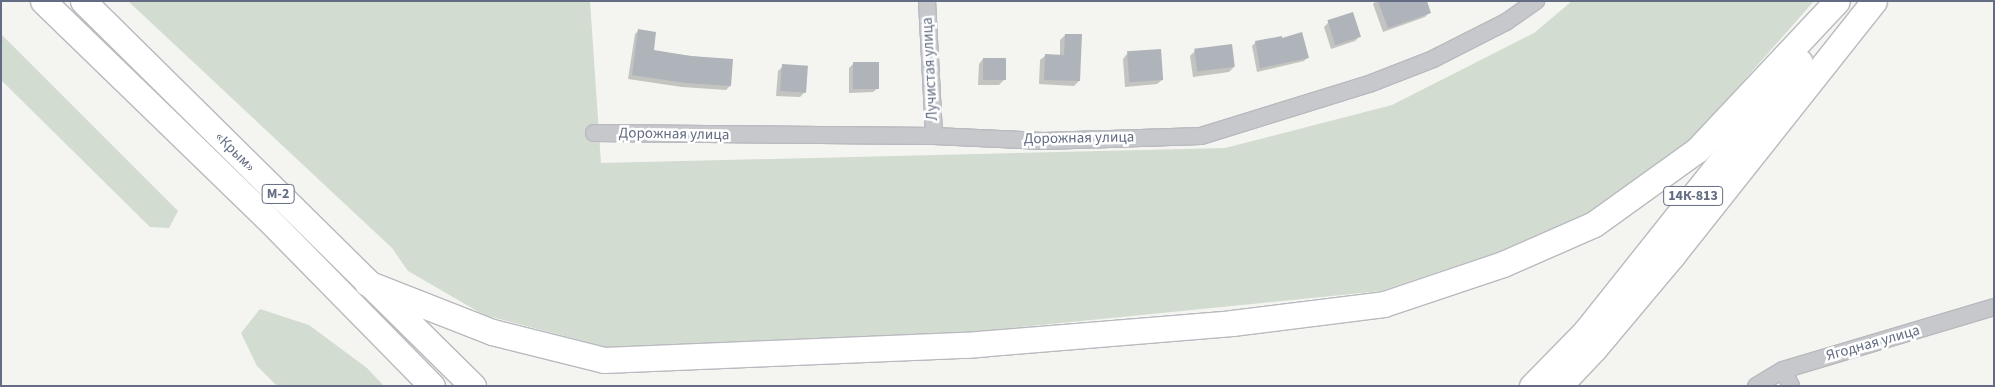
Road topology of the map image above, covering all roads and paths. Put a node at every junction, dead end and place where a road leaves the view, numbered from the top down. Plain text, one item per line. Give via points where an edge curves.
1 (43, 1) edge
2 (84, 1) edge
3 (927, 1) edge
4 (1536, 1) edge
5 (1837, 1) edge
6 (1848, 1) edge
7 (1874, 1) edge
8 (594, 133) dead end
9 (934, 136) junction
10 (367, 283) junction
11 (1994, 307) edge
12 (1594, 349) junction
13 (1783, 370) junction
14 (426, 382) edge
15 (473, 386) edge
16 (1532, 386) edge
17 (1559, 386) edge
18 (1568, 386) edge
19 (1756, 386) edge
20 (1791, 386) edge

1 - 14 main road, «Крым» / М-2 via 265,216
2 - 10 main road, «Крым» / М-2
3 - 9 street, Лучистая улица
4 - 9 street, Дорожная улица via 1506,22 1433,59 1368,84 1201,136 1044,141
5 - 10 main road via 1697,150 1594,224 1503,264 1384,304 1232,323 966,345 604,360 492,332
6 - 16 main road, 14К-813 via 1585,332
7 - 12 main road, 14К-813
8 - 9 street, Дорожная улица
10 - 15 main road, «Крым» / М-2
11 - 13 street, Ягодная улица
12 - 17 main road, 14К-813
12 - 18 main road
13 - 19 street, Ягодная улица
13 - 20 street

